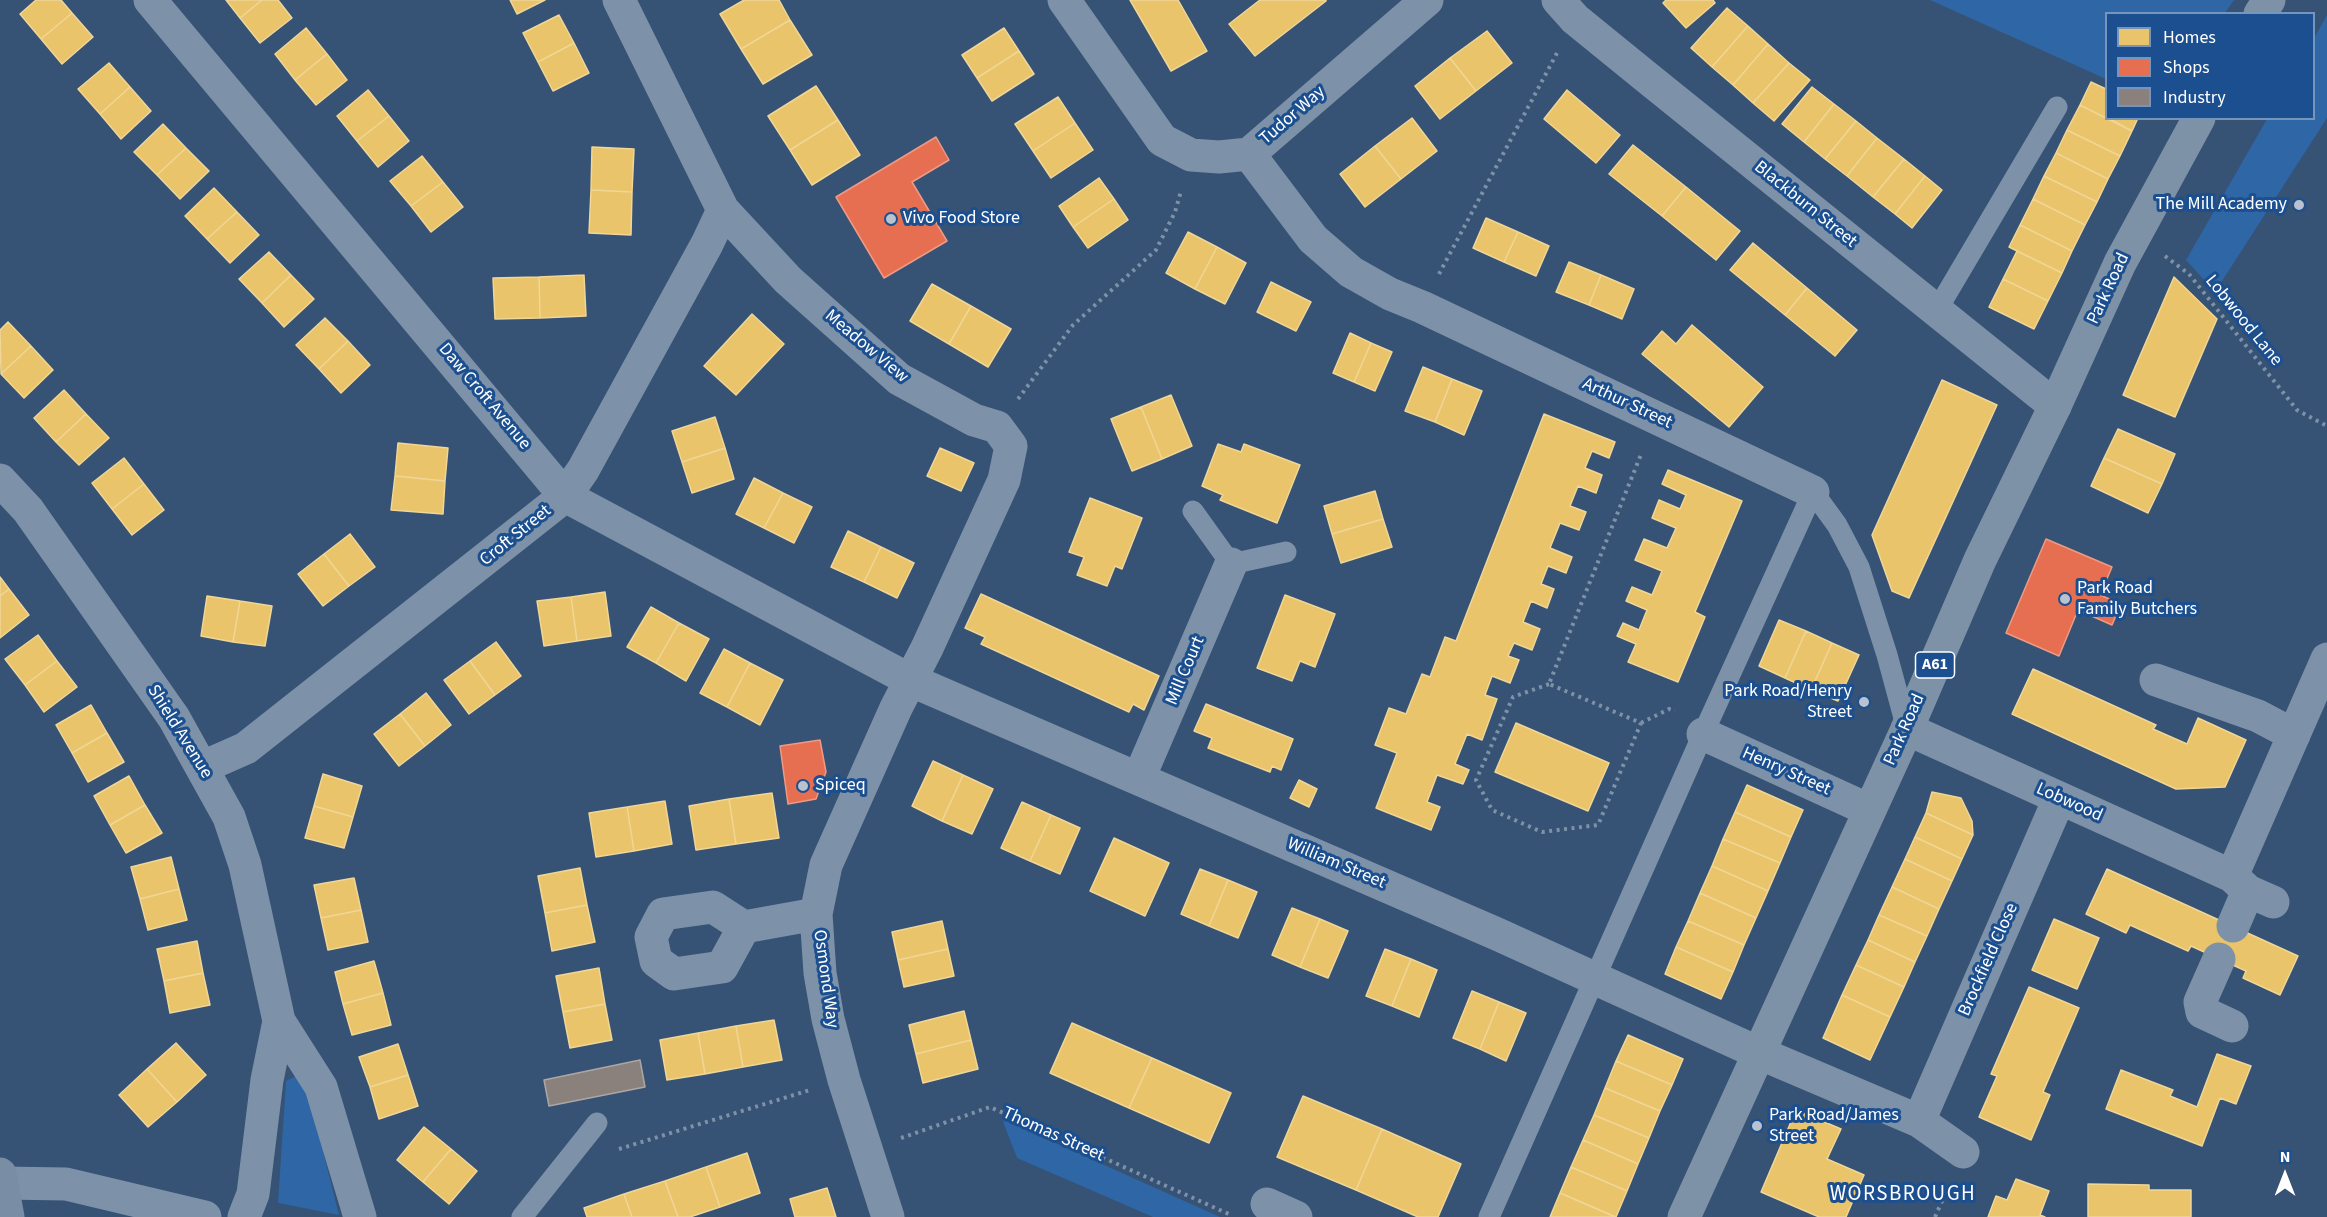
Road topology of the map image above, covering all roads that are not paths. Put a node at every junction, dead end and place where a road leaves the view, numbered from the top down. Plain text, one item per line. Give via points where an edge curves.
1 (150, 0) edge
2 (619, 0) edge
3 (1064, 0) edge
4 (1427, 0) edge
5 (1566, 9) edge
6 (2057, 107) dead end
7 (2198, 120) edge
8 (1249, 154) junction
9 (723, 210) junction
10 (1937, 310) junction
11 (2055, 406) junction
12 (0, 480) edge
13 (1813, 492) junction
14 (565, 496) junction
15 (1193, 511) dead end
16 (1286, 552) dead end
17 (1231, 564) junction
18 (2323, 678) edge
19 (910, 680) junction
20 (2156, 680) dead end
21 (1906, 729) junction
22 (1703, 734) junction
23 (2294, 735) junction
24 (203, 768) junction
25 (1140, 778) junction
26 (2059, 799) junction
27 (1869, 810) junction
28 (2251, 890) junction
29 (816, 914) junction
30 (2233, 926) dead end
31 (744, 927) dead end
32 (2219, 959) dead end
33 (1595, 978) junction
34 (279, 1021) junction
35 (2232, 1026) dead end
36 (1759, 1053) junction
37 (1919, 1121) junction
38 (597, 1123) dead end
39 (1963, 1152) dead end
40 (1, 1179) edge
41 (9, 1217) edge
42 (205, 1217) edge
43 (244, 1217) edge
44 (360, 1217) edge
45 (522, 1217) edge
46 (888, 1217) edge
47 (1489, 1217) edge
48 (1683, 1217) edge

1 - 14 street, Daw Croft Avenue
2 - 9 street, Meadow View
3 - 8 street, Tudor Way via 1162,140 1191,155
4 - 8 street, Tudor Way
5 - 10 street, Blackburn Street
6 - 10 lane
7 - 11 highway, Park Road / A61 via 2120,262
8 - 13 street, Arthur Street via 1313,239 1351,272 1390,294
9 - 14 street, Croft Street via 583,470
9 - 19 street, Meadow View via 788,280 899,379 974,420 997,427 1011,446 1004,480
10 - 11 street, Blackburn Street
11 - 21 highway, Park Road / A61 via 1980,560
12 - 24 street, Shield Avenue via 28,510 174,718
13 - 21 lane, Arthur Street via 1837,525 1859,567
13 - 22 lane
14 - 19 street, Daw Croft Avenue
14 - 24 street, Croft Street via 246,748
15 - 17 lane
16 - 17 lane
17 - 25 street, Mill Court
18 - 23 street
19 - 25 street, William Street
19 - 29 street, Osmond Way via 826,866
20 - 23 street via 2258,716
21 - 26 street, Lobwood
21 - 27 highway, Park Road / A61
22 - 27 street, Henry Street
22 - 33 lane
23 - 28 street
24 - 34 street, Shield Avenue via 229,817 245,865
25 - 33 street, William Street
26 - 28 street, Lobwood
26 - 37 street, Brockfield Close
27 - 36 highway, Park Road / A61
28 - 30 street
29 - 31 street
29 - 46 street, Osmond Way via 828,1019
32 - 35 street via 2200,1002 2202,1012
33 - 36 street, William Street
33 - 47 lane
34 - 43 street, Shield Avenue via 267,1080 253,1194
34 - 44 street, Shield Avenue via 321,1087
36 - 37 street
36 - 48 highway, Park Road / A61
37 - 39 street
38 - 45 lane
40 - 41 street
40 - 42 street via 66,1184

